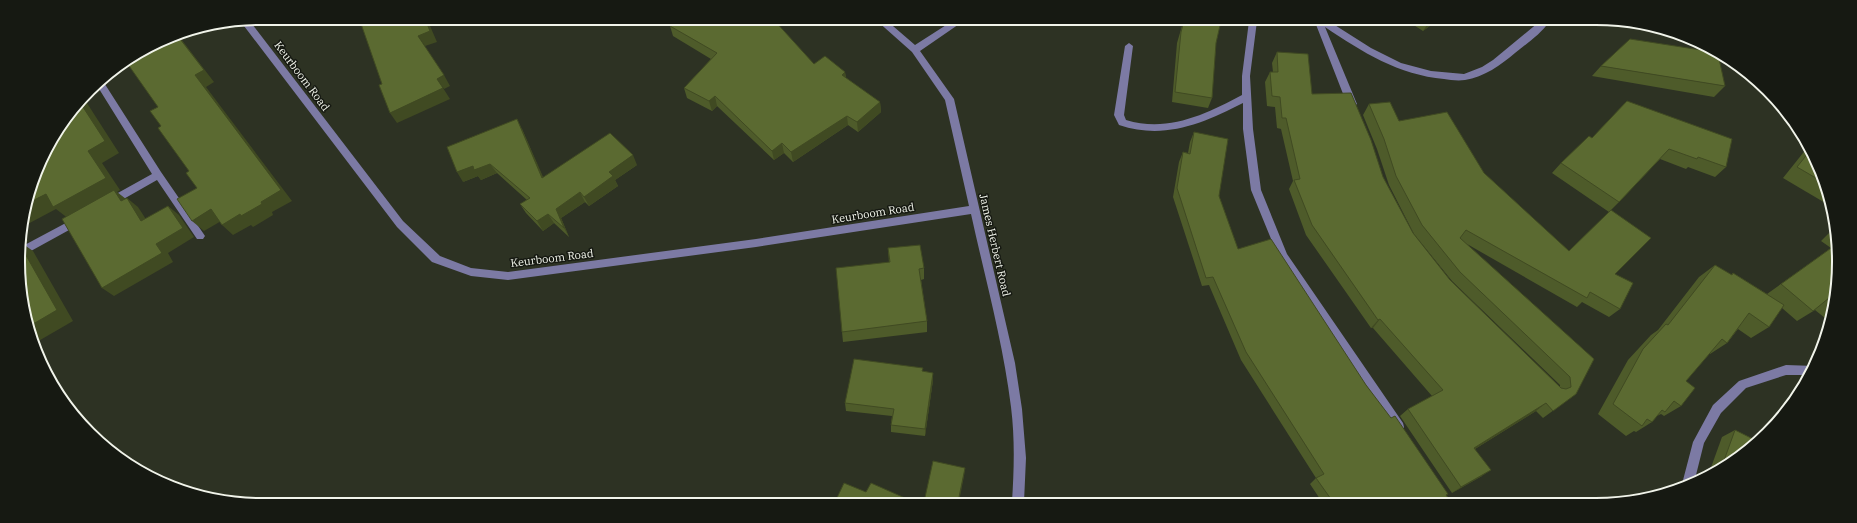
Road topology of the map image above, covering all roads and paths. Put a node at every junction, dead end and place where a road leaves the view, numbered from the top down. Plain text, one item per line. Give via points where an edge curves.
1 (886, 25) edge
2 (953, 25) edge
3 (1252, 25) edge
4 (1320, 25) edge
5 (1328, 25) edge
6 (1541, 25) edge
7 (249, 26) edge
8 (1129, 46) dead end
9 (915, 50) junction
10 (103, 87) edge
11 (1247, 97) junction
12 (1357, 115) edge
13 (158, 175) junction
14 (102, 206) edge
15 (975, 209) junction
16 (89, 214) edge
17 (200, 236) dead end
18 (26, 249) edge
19 (1806, 370) edge
20 (1403, 433) edge
21 (1689, 479) edge
22 (1018, 498) edge

1 - 9 street, James Herbert Road
2 - 9 street
3 - 11 street via 1246,76
4 - 12 street
5 - 6 street via 1364,49 1412,71 1438,76 1464,76 1486,68 1510,53
7 - 15 street, Keurboom Road via 400,224 436,259 471,272 508,276 764,242
8 - 11 street via 1119,115 1122,122 1131,126 1186,124 1204,119
9 - 15 street, James Herbert Road via 949,99
10 - 13 street
11 - 20 street via 1248,129 1256,190 1283,256
13 - 14 street
13 - 17 street
15 - 22 street, James Herbert Road via 1010,363 1017,409 1020,458
16 - 18 street
19 - 21 street via 1786,370 1743,384 1717,409 1699,442

